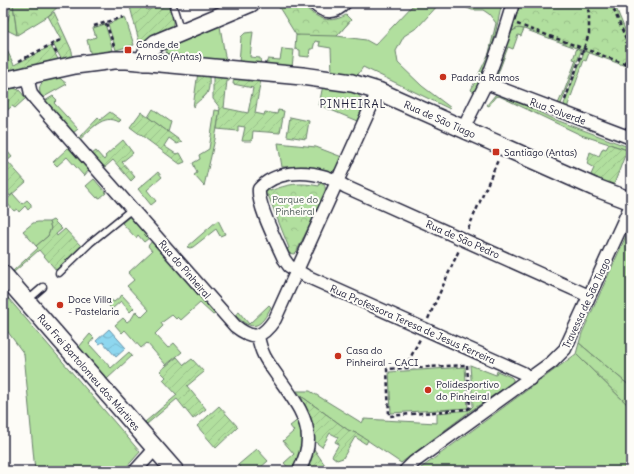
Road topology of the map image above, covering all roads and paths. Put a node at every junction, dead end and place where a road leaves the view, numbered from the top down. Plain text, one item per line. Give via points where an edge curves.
1 (172, 3) edge
2 (251, 3) edge
3 (313, 3) edge
4 (345, 3) edge
5 (513, 3) edge
6 (586, 3) edge
7 (610, 3) edge
8 (123, 17) dead end
9 (507, 21) junction
10 (106, 22) junction
11 (94, 26) dead end
12 (181, 33) junction
13 (60, 40) dead end
14 (584, 48) junction
15 (115, 50) dead end
16 (631, 51) edge
17 (631, 56) edge
18 (144, 62) junction
19 (624, 63) junction
20 (15, 64) dead end
21 (631, 66) edge
22 (27, 76) junction
23 (3, 81) edge
24 (486, 83) junction
25 (378, 91) junction
26 (560, 112) junction
27 (463, 129) junction
28 (631, 138) edge
29 (496, 165) dead end
30 (336, 182) junction
31 (631, 201) edge
32 (631, 205) edge
33 (132, 209) junction
34 (465, 235) dead end
35 (462, 244) dead end
36 (296, 270) junction
37 (59, 273) dead end
38 (3, 274) edge
39 (43, 287) dead end
40 (589, 296) junction
41 (27, 301) junction
42 (428, 319) dead end
43 (258, 336) junction
44 (420, 340) dead end
45 (404, 368) junction
46 (530, 379) junction
47 (155, 449) junction
48 (135, 471) edge
49 (175, 471) edge
50 (299, 471) edge
51 (405, 471) edge

1 - 12 lane
2 - 12 main road
3 - 4 street via 320,9 331,11
5 - 9 street
6 - 14 path via 590,24
7 - 16 path
8 - 10 path
9 - 14 path
9 - 24 street
10 - 11 path
10 - 15 path
12 - 18 main road via 149,48
13 - 20 path
14 - 19 path
14 - 26 path
17 - 19 path
18 - 22 main road, Rua de São Tiago via 114,60 63,67
18 - 25 main road, Rua de São Tiago via 302,76 352,83
19 - 21 path
22 - 23 main road, Rua de São Tiago
22 - 33 street, Rua do Pinheiral via 31,94
24 - 26 street, Rua Solverde
24 - 27 street
25 - 27 main road, Rua de São Tiago
25 - 30 street
26 - 28 street, Rua Solverde
27 - 31 main road, Rua de São Tiago via 594,188
29 - 34 path
30 - 36 street
30 - 36 street, Rua de São Pedro via 328,177 292,173 270,179 259,189 258,195 284,259
30 - 40 street, Rua de São Pedro
32 - 40 street, Travessa de São Tiago
33 - 37 lane via 90,243
33 - 43 street, Rua do Pinheiral via 235,326 243,333
35 - 42 path
36 - 43 street via 275,319
36 - 46 street, Rua Professora Teresa de Jesus Ferreira via 523,373
38 - 41 main road, Rua Frei Bartolomeu dos Mártires
39 - 41 lane
40 - 46 street, Travessa de São Tiago via 565,349
41 - 47 main road, Rua Frei Bartolomeu dos Mártires
43 - 50 street via 264,358 300,410 307,428 307,450
44 - 45 path
45 - 45 path via 467,365 470,407 389,416 387,369
46 - 51 street, Travessa de São Tiago
47 - 48 street
47 - 49 main road, Rua Frei Bartolomeu dos Mártires

